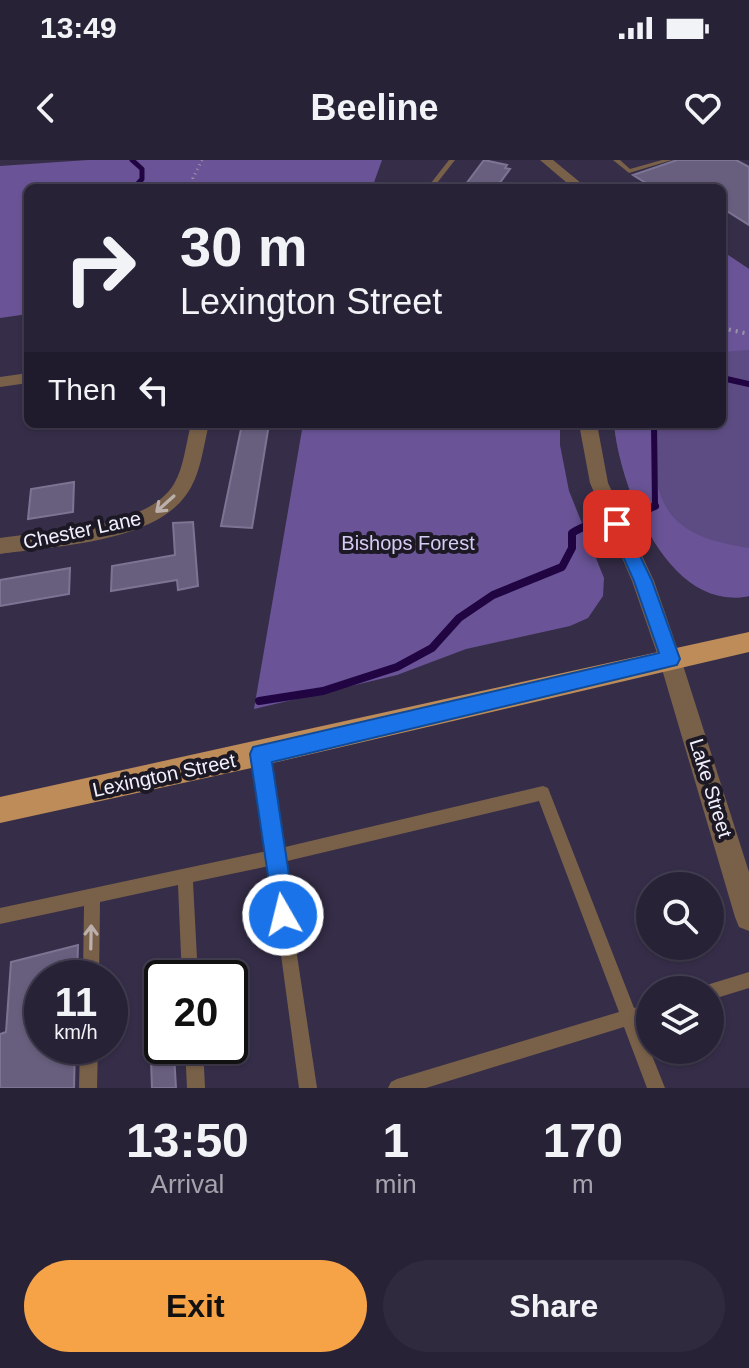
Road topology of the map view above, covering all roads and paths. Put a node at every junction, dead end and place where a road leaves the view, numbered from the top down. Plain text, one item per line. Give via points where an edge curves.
1 (202, 160) edge
2 (452, 160) edge
3 (546, 160) edge
4 (616, 160) edge
5 (669, 160) edge
6 (195, 184) edge
7 (434, 184) edge
8 (576, 184) edge
9 (726, 329) edge
10 (749, 334) edge
11 (24, 379) edge
12 (0, 382) edge
13 (199, 428) edge
14 (589, 428) edge
15 (0, 546) edge
16 (749, 642) edge
17 (670, 659) junction
18 (260, 754) junction
19 (0, 810) edge
20 (275, 857) junction
21 (185, 876) junction
22 (92, 896) junction
23 (0, 916) edge
24 (749, 917) edge
25 (91, 960) edge
26 (189, 960) edge
27 (749, 980) edge
28 (724, 988) edge
29 (636, 1015) edge
30 (629, 1017) junction
31 (89, 1064) edge
32 (195, 1064) edge
33 (88, 1088) edge
34 (196, 1088) edge
35 (308, 1088) edge
36 (397, 1088) edge
37 (656, 1088) edge

1 - 6 path
2 - 7 lane
3 - 8 street
4 - 5 lane via 629,171
9 - 10 path
11 - 12 street
13 -> 15 street, Chester Lane via 180,489 163,508 116,527
14 - 17 street, Lake Street via 599,483
16 - 17 main road, Lexington Street
17 - 18 main road, Lexington Street
17 - 24 street, Lake Street
18 - 19 main road, Lexington Street
18 - 20 lane
20 - 21 lane
20 - 30 lane via 543,793
20 - 35 lane
21 - 22 lane
21 - 26 lane
22 - 23 lane
25 -> 22 lane
27 - 28 lane
29 - 30 lane
30 - 36 lane
30 - 37 lane
31 - 33 lane
32 - 34 lane

